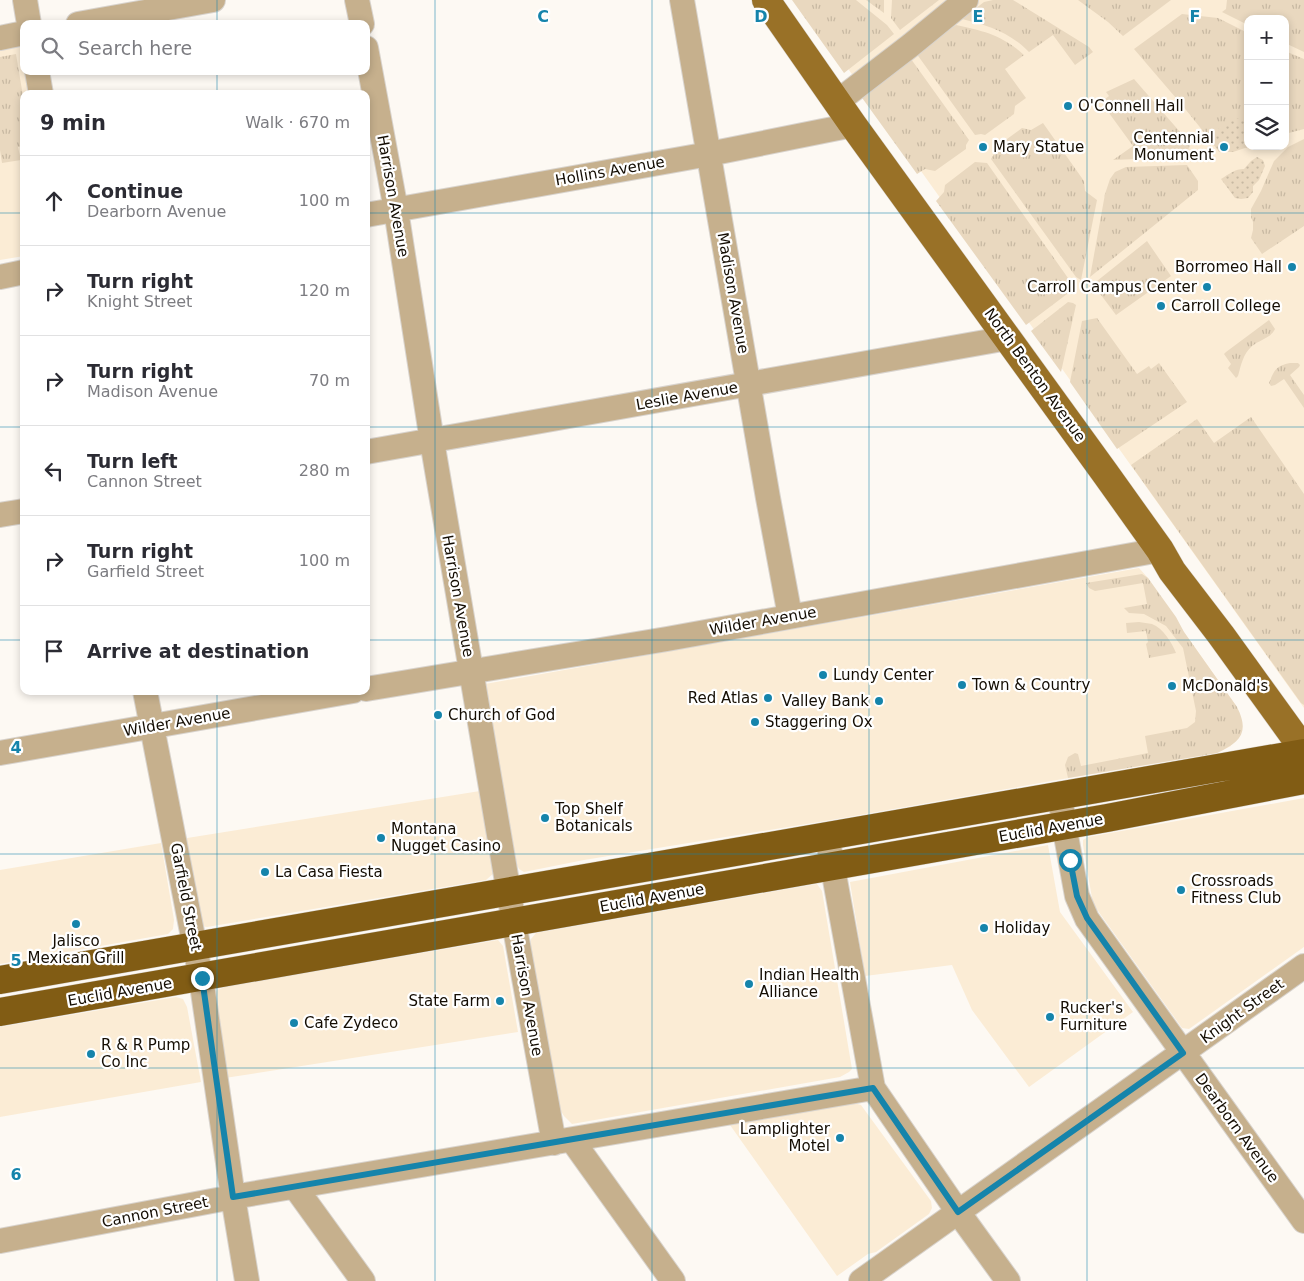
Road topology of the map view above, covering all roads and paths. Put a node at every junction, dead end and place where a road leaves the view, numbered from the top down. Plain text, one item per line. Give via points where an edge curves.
1 (25, 0) edge
2 (213, 0) edge
3 (357, 0) edge
4 (682, 0) edge
5 (766, 0) edge
6 (966, 0) edge
7 (28, 20) edge
8 (100, 20) edge
9 (361, 20) edge
10 (20, 34) edge
11 (0, 38) edge
12 (370, 70) edge
13 (38, 75) edge
14 (40, 90) edge
15 (837, 102) junction
16 (853, 125) junction
17 (709, 154) junction
18 (396, 210) junction
19 (370, 214) edge
20 (20, 273) edge
21 (0, 277) edge
22 (1008, 338) junction
23 (748, 385) junction
24 (432, 441) junction
25 (370, 451) edge
26 (20, 512) edge
27 (0, 515) edge
28 (1160, 550) junction
29 (790, 616) junction
30 (471, 671) junction
31 (370, 688) edge
32 (146, 695) edge
33 (330, 695) edge
34 (151, 726) junction
35 (1304, 752) edge
36 (0, 753) edge
37 (1304, 780) edge
38 (1060, 795) junction
39 (1064, 826) junction
40 (827, 836) junction
41 (832, 866) junction
42 (509, 891) junction
43 (514, 923) junction
44 (196, 946) junction
45 (1304, 966) edge
46 (202, 978) junction
47 (0, 980) edge
48 (0, 1012) edge
49 (1183, 1053) junction
50 (873, 1088) junction
51 (563, 1141) junction
52 (295, 1187) junction
53 (233, 1197) junction
54 (958, 1212) junction
55 (1304, 1220) edge
56 (0, 1241) edge
57 (247, 1281) edge
58 (362, 1281) edge
59 (673, 1281) edge
60 (862, 1281) edge
61 (1008, 1281) edge

1 - 7 street
2 - 8 street
3 - 9 street
4 - 17 street, Madison Avenue
5 - 15 main road, North Benton Avenue
6 - 15 street
10 - 11 street
12 - 18 street, Harrison Avenue
13 - 14 street
15 - 16 main road, North Benton Avenue
16 - 17 street, Hollins Avenue
16 - 22 main road, North Benton Avenue
17 - 18 street, Hollins Avenue
17 - 23 street, Madison Avenue
18 - 19 street, Hollins Avenue
18 - 24 street, Harrison Avenue
20 - 21 street
22 - 23 street, Leslie Avenue
22 - 28 main road, North Benton Avenue
23 - 24 street, Leslie Avenue
23 - 29 street, Madison Avenue
24 - 25 street, Leslie Avenue
24 - 30 street, Harrison Avenue
26 - 27 street
28 - 29 street, Wilder Avenue
28 - 35 main road, North Benton Avenue
29 - 30 street, Wilder Avenue
30 - 31 street, Wilder Avenue
30 - 42 street, Harrison Avenue
32 - 34 street, Garfield Street
33 - 34 street, Wilder Avenue
34 - 36 street, Wilder Avenue
34 - 44 street, Garfield Street
35 - 38 highway, Euclid Avenue
37 - 39 highway, Euclid Avenue
38 - 39 street, Dearborn Avenue
38 - 40 highway, Euclid Avenue
39 - 41 highway, Euclid Avenue
39 - 49 street, Dearborn Avenue via 1077,896 1087,918
40 - 41 street
40 - 42 highway, Euclid Avenue
41 - 43 highway, Euclid Avenue
41 - 50 street
42 - 43 street, Harrison Avenue
42 - 44 highway, Euclid Avenue
43 - 46 highway, Euclid Avenue
43 - 51 street, Harrison Avenue
44 - 46 street, Garfield Street
44 - 47 highway, Euclid Avenue
45 - 49 street, Knight Street
46 - 48 highway, Euclid Avenue
46 - 53 street, Garfield Street
49 - 54 street, Knight Street
49 - 55 street, Dearborn Avenue
50 - 51 street, Cannon Street
50 - 54 street
51 - 52 street, Cannon Street
51 - 59 street, Harrison Avenue
52 - 53 street, Cannon Street
52 - 58 street
53 - 56 street, Cannon Street
53 - 57 street, Garfield Street
54 - 60 street, Knight Street
54 - 61 street

